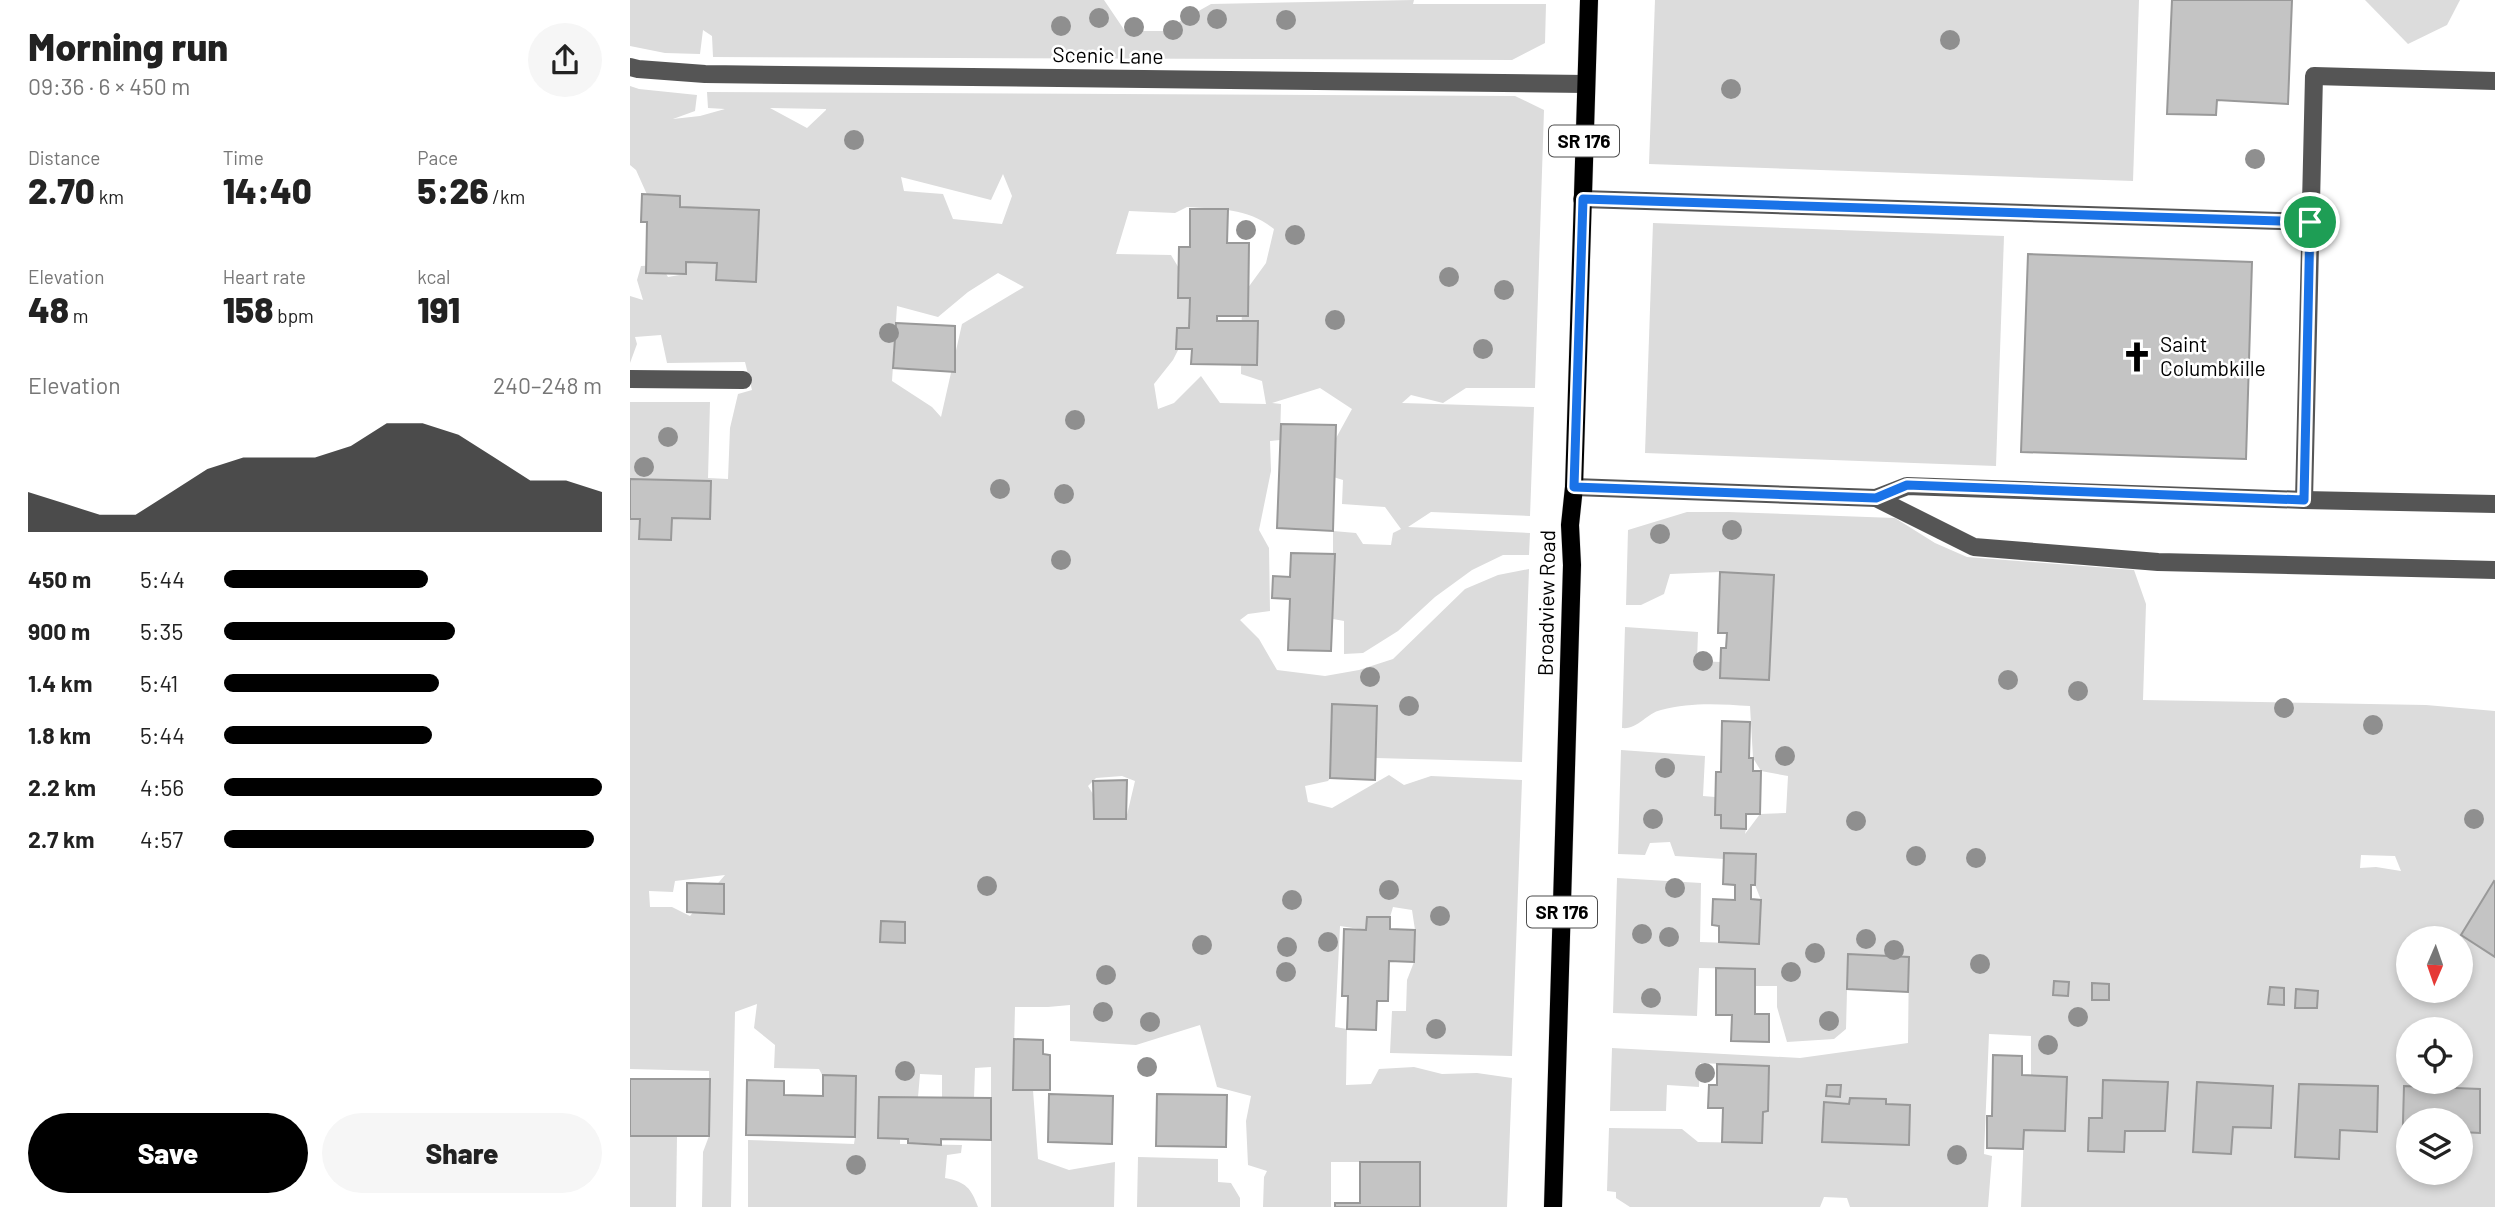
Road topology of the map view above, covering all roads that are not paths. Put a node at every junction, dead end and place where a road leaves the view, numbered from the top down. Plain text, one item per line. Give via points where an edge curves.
1 (1589, 0) edge
2 (630, 66) edge
3 (2495, 81) edge
4 (1586, 84) junction
5 (1583, 199) junction
6 (2310, 222) junction
7 (630, 379) edge
8 (743, 380) dead end
9 (1574, 487) junction
10 (1876, 498) junction
11 (2304, 500) junction
12 (2495, 504) edge
13 (2495, 570) edge
14 (1553, 1207) edge

1 - 4 main road, Broadview Road / SR 176
2 - 4 street, Scenic Lane via 705,74
3 - 6 street via 2314,75
4 - 5 main road, Broadview Road / SR 176
5 - 6 street
5 - 9 main road, Broadview Road / SR 176
6 - 11 street
7 - 8 street
9 - 10 street
9 - 14 main road, Broadview Road / SR 176
10 - 11 street via 1907,485
10 - 13 street via 1974,547 2158,562
11 - 12 street

